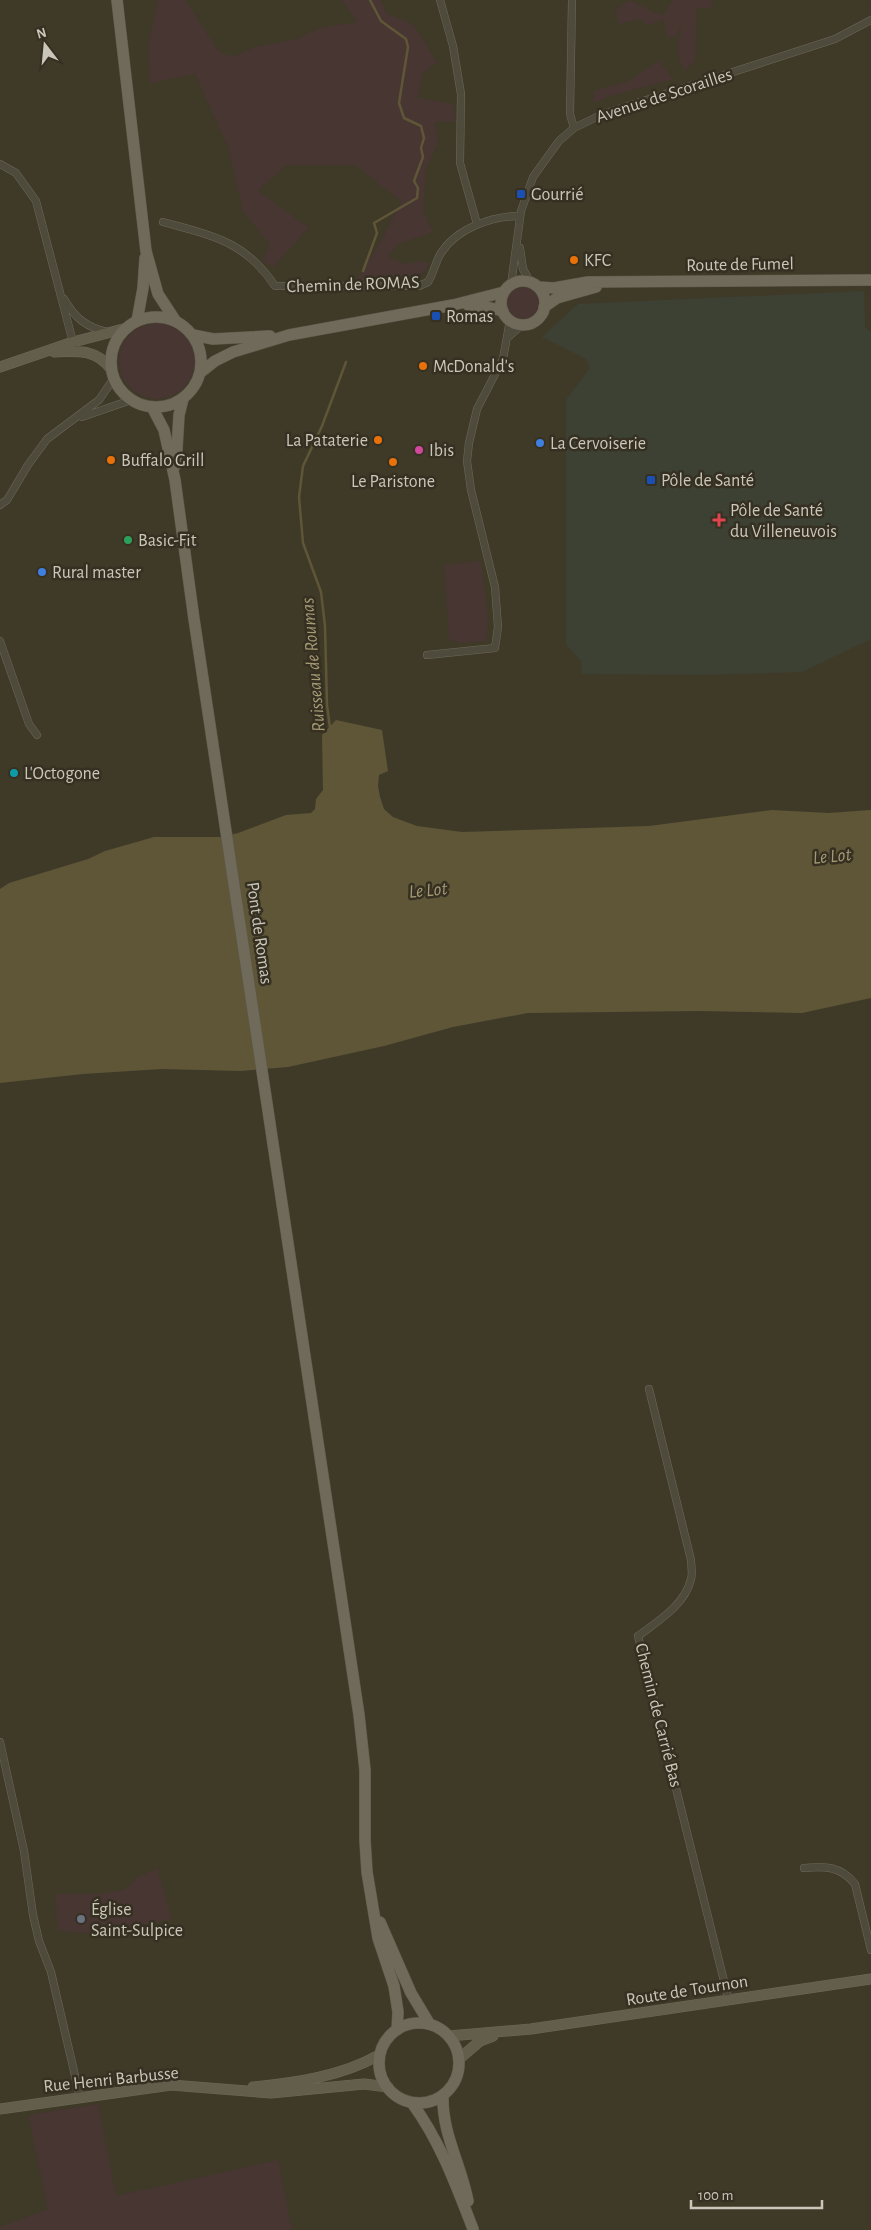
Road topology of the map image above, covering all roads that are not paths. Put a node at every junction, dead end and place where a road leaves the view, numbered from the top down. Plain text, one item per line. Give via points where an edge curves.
1 (117, 0) edge
2 (440, 0) edge
3 (572, 0) edge
4 (871, 20) edge
5 (574, 128) junction
6 (0, 164) edge
7 (520, 216) junction
8 (163, 222) dead end
9 (477, 224) junction
10 (519, 236) junction
11 (146, 251) junction
12 (871, 280) edge
13 (610, 283) junction
14 (534, 285) junction
15 (508, 288) junction
16 (59, 293) junction
17 (453, 304) junction
18 (544, 307) junction
19 (506, 316) junction
20 (175, 320) junction
21 (137, 321) junction
22 (523, 324) junction
23 (126, 328) junction
24 (108, 333) junction
25 (193, 335) junction
26 (289, 335) junction
27 (507, 338) junction
28 (74, 346) junction
29 (0, 367) edge
30 (201, 372) junction
31 (113, 374) junction
32 (184, 399) junction
33 (131, 400) junction
34 (152, 407) junction
35 (77, 418) junction
36 (176, 480) junction
37 (0, 505) edge
38 (0, 641) edge
39 (426, 655) dead end
40 (37, 734) dead end
41 (649, 1389) dead end
42 (0, 1742) edge
43 (804, 1868) dead end
44 (372, 1899) junction
45 (871, 1950) edge
46 (871, 1978) edge
47 (729, 2001) junction
48 (429, 2023) junction
49 (397, 2030) junction
50 (508, 2031) junction
51 (449, 2036) junction
52 (379, 2055) junction
53 (459, 2059) junction
54 (388, 2087) junction
55 (226, 2089) junction
56 (443, 2096) junction
57 (80, 2097) junction
58 (412, 2103) junction
59 (0, 2109) edge
60 (473, 2230) edge

1 - 11 main road
2 - 9 street via 453,46 461,94 460,163
3 - 5 street via 570,114
4 - 5 street, Avenue de Scorailles via 835,38 603,114
5 - 7 street, Avenue de Scorailles via 559,141 533,177
6 - 16 street via 16,173 36,201
7 - 9 street, Chemin de ROMAS
7 - 10 street, Avenue de Scorailles
8 - 9 street, Chemin de ROMAS via 218,238 238,248 252,257 275,286 419,286 428,282 443,250
10 - 14 street, Avenue de Scorailles via 523,269
10 - 15 street, Avenue de Scorailles
11 - 20 main road via 158,294
11 - 21 main road
12 - 13 main road, Route de Fumel
13 - 14 main road, Route de Fumel via 588,282 554,288
13 - 18 main road, Route de Fumel via 557,298
14 - 15 main road via 521,281
14 - 18 main road via 545,300
15 - 17 main road
15 - 19 main road via 501,302
16 - 24 street via 78,320
16 - 28 street
17 - 19 main road via 487,307
17 - 26 main road
18 - 22 main road via 538,318
19 - 22 main road
19 - 27 street
20 - 21 main road via 149,317
20 - 25 main road
21 - 23 main road
22 - 27 street
23 - 24 main road
23 - 31 main road via 113,348
24 - 28 main road
25 - 26 main road via 213,339
25 - 30 main road via 201,353
26 - 30 main road via 233,352 215,360
27 - 39 street via 503,359 477,409 467,461 472,497 495,587 496,648
28 - 29 main road
28 - 31 main road via 99,356
30 - 32 main road
31 - 33 main road via 119,388
31 - 35 street via 99,400
32 - 34 main road
32 - 36 main road via 179,415
33 - 34 main road
33 - 35 street
34 - 36 main road via 164,430
35 - 37 street via 48,439 28,464 7,500
36 - 44 main road, Pont de Romas via 194,620 359,1715 365,1770 365,1840
38 - 40 street via 29,724
41 - 47 street, Chemin de Carrié Bas via 691,1560 692,1578 684,1595 665,1616 638,1636
42 - 57 street via 24,1851 33,1915
43 - 45 street via 827,1866 848,1876 855,1884
44 - 48 main road via 410,1993
44 - 49 main road via 378,1938 394,1986
46 - 47 main road, Route de Tournon
47 - 50 main road, Route de Tournon
48 - 49 main road via 411,2023
48 - 51 main road
49 - 52 main road via 385,2042
50 - 51 main road
50 - 53 main road via 480,2040
51 - 53 main road
52 - 54 main road via 380,2072
52 - 55 main road, Rue Henri Barbusse via 361,2065 321,2076
53 - 56 main road via 453,2085
54 - 55 main road, Rue Henri Barbusse via 364,2084 271,2093
54 - 58 main road via 399,2098
55 - 57 main road, Rue Henri Barbusse via 171,2085
56 - 58 main road via 431,2102
56 - 60 main road via 443,2116 464,2180
57 - 59 main road, Rue Henri Barbusse
58 - 60 main road via 449,2167

